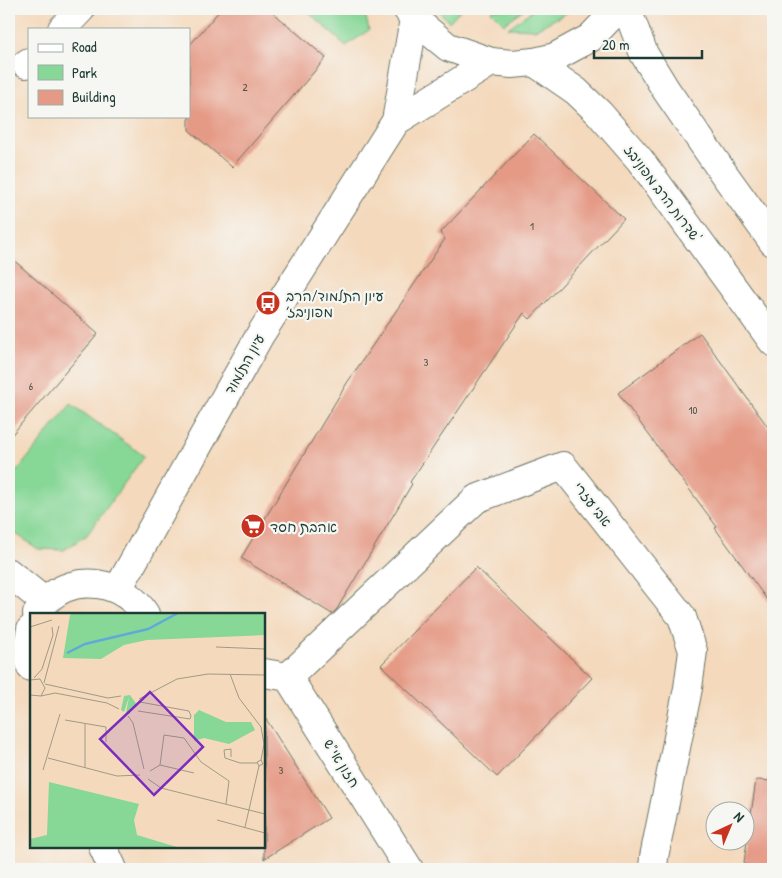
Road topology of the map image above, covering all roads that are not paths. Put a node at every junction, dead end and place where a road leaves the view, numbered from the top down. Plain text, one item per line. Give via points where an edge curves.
1 (81, 9) edge
2 (618, 9) edge
3 (627, 9) edge
4 (410, 14) edge
5 (63, 28) edge
6 (491, 62) junction
7 (534, 62) junction
8 (396, 121) junction
9 (773, 242) edge
10 (773, 342) edge
11 (9, 573) edge
12 (118, 589) junction
13 (41, 608) edge
14 (144, 613) edge
15 (30, 634) edge
16 (30, 663) edge
17 (276, 675) edge
18 (103, 848) edge
19 (113, 869) edge
20 (410, 869) edge
21 (652, 869) edge

1 - 5 street
2 - 7 street via 590,38 555,57
3 - 9 street via 641,48 666,90
4 - 6 street via 448,47
4 - 8 street, עיון התלמוד
6 - 7 street
6 - 8 street, עיון התלמוד
7 - 10 street, שדרות הרב מפוניבז' via 582,97 640,160
8 - 12 street, עיון התלמוד via 260,335
11 - 13 street
12 - 13 street via 97,583 76,585 56,593
12 - 14 street via 139,604
15 - 16 street via 27,651
17 - 20 street, חזון אי"ש
17 - 21 street, אבי עזרי via 476,499 563,466 682,617 693,651
18 - 19 street

